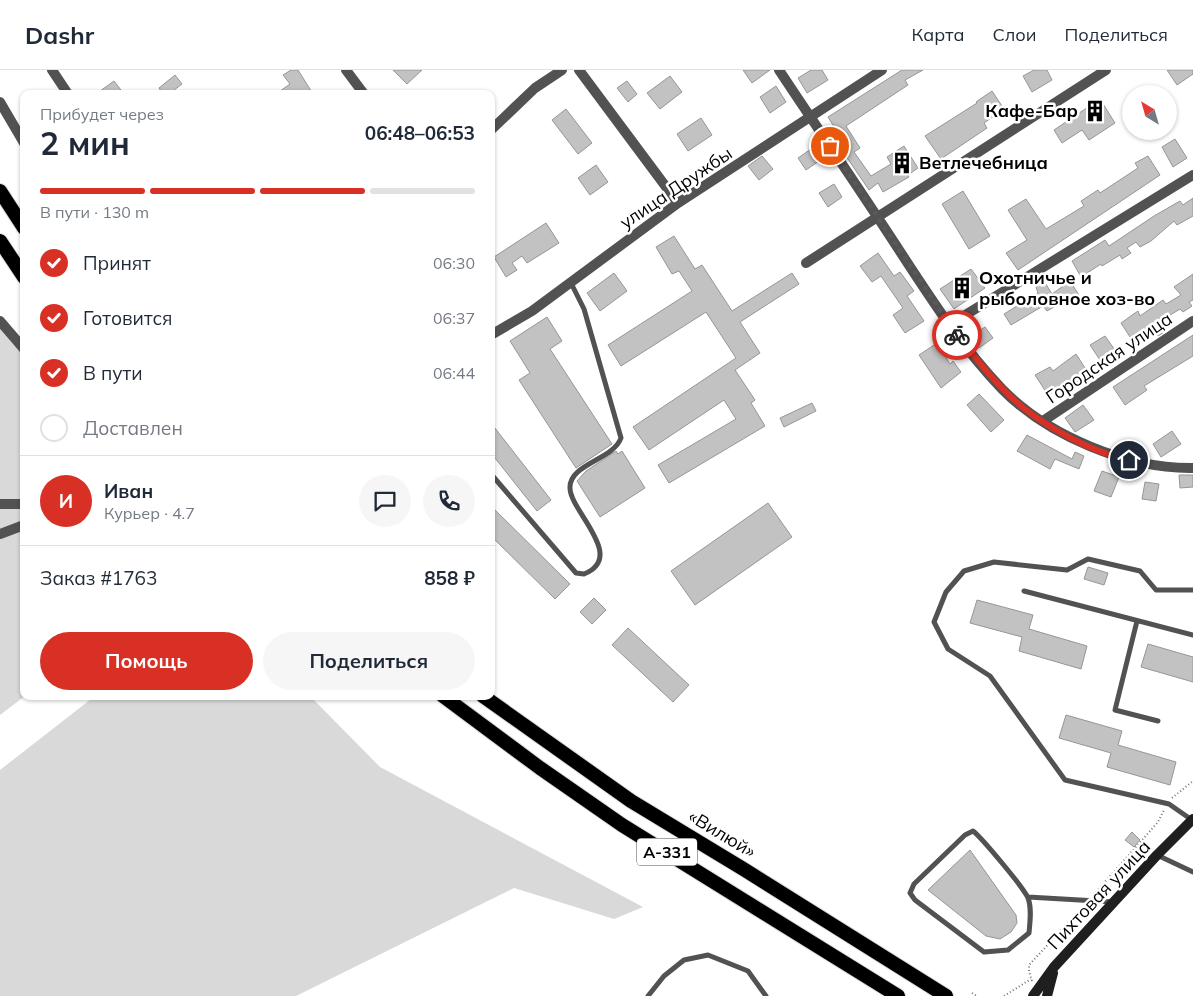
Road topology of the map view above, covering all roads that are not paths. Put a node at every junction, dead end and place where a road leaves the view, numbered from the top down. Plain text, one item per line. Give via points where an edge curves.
1 (52, 70) edge
2 (346, 70) edge
3 (562, 70) edge
4 (579, 70) edge
5 (780, 70) edge
6 (882, 70) edge
7 (1106, 70) edge
8 (65, 90) edge
9 (361, 90) edge
10 (0, 102) edge
11 (811, 118) junction
12 (495, 126) edge
13 (20, 136) edge
14 (1193, 175) edge
15 (0, 191) edge
16 (678, 203) junction
17 (878, 218) junction
18 (20, 222) edge
19 (0, 241) edge
20 (806, 263) dead end
21 (20, 271) edge
22 (571, 283) junction
23 (0, 321) edge
24 (1193, 321) edge
25 (949, 325) junction
26 (495, 333) edge
27 (20, 344) edge
28 (1043, 421) junction
29 (1193, 468) edge
30 (495, 479) edge
31 (0, 504) edge
32 (20, 504) edge
33 (20, 527) edge
34 (0, 534) edge
35 (1193, 590) edge
36 (1024, 592) dead end
37 (1137, 621) junction
38 (1193, 635) edge
39 (448, 700) edge
40 (489, 700) edge
41 (1158, 721) dead end
42 (1192, 819) edge
43 (1156, 855) junction
44 (1192, 870) edge
45 (1028, 897) junction
46 (1114, 902) junction
47 (1054, 967) junction
48 (893, 994) edge
49 (945, 994) edge
50 (648, 996) edge
51 (766, 996) edge
52 (1025, 996) edge
53 (1033, 996) edge
54 (1047, 996) edge

1 - 8 street
2 - 9 street
3 - 12 street via 535,88
4 - 16 street
5 - 11 street
6 - 11 street, улица Дружбы
7 - 17 street
10 - 13 street
11 - 16 street, улица Дружбы
11 - 17 street
14 - 25 street
15 - 18 highway
16 - 22 street, улица Дружбы
17 - 20 street
17 - 25 street
19 - 21 highway
22 - 26 street, улица Дружбы
22 - 30 lane via 584,308 621,438 615,449 576,473 571,481 571,496 596,538 599,558 596,567 584,574 576,573
23 - 27 street
24 - 28 street, Городская улица
25 - 28 street via 1003,390
28 - 29 street via 1115,457 1172,468
31 - 32 street
33 - 34 street
35 - 42 lane via 1156,590 1140,571 1088,559 1067,570 994,562 964,571 946,592 934,622 948,649 990,676 1065,780 1169,804
36 - 37 lane
37 - 38 lane
37 - 41 lane via 1115,710
39 - 48 highway, А-331 via 622,825
40 - 49 highway, «Вилюй» / А-331 via 631,801
42 - 43 main road, Пихтовая улица
43 - 44 lane
43 - 46 main road, Пихтовая улица
45 - 45 lane via 973,831 914,884 910,893 984,952 1008,950 1028,933
45 - 46 lane
46 - 47 main road, Пихтовая улица
47 - 52 main road via 1033,982
47 - 53 main road, Пихтовая улица
47 - 54 main road
50 - 51 lane via 664,976 684,960 708,955 748,971

